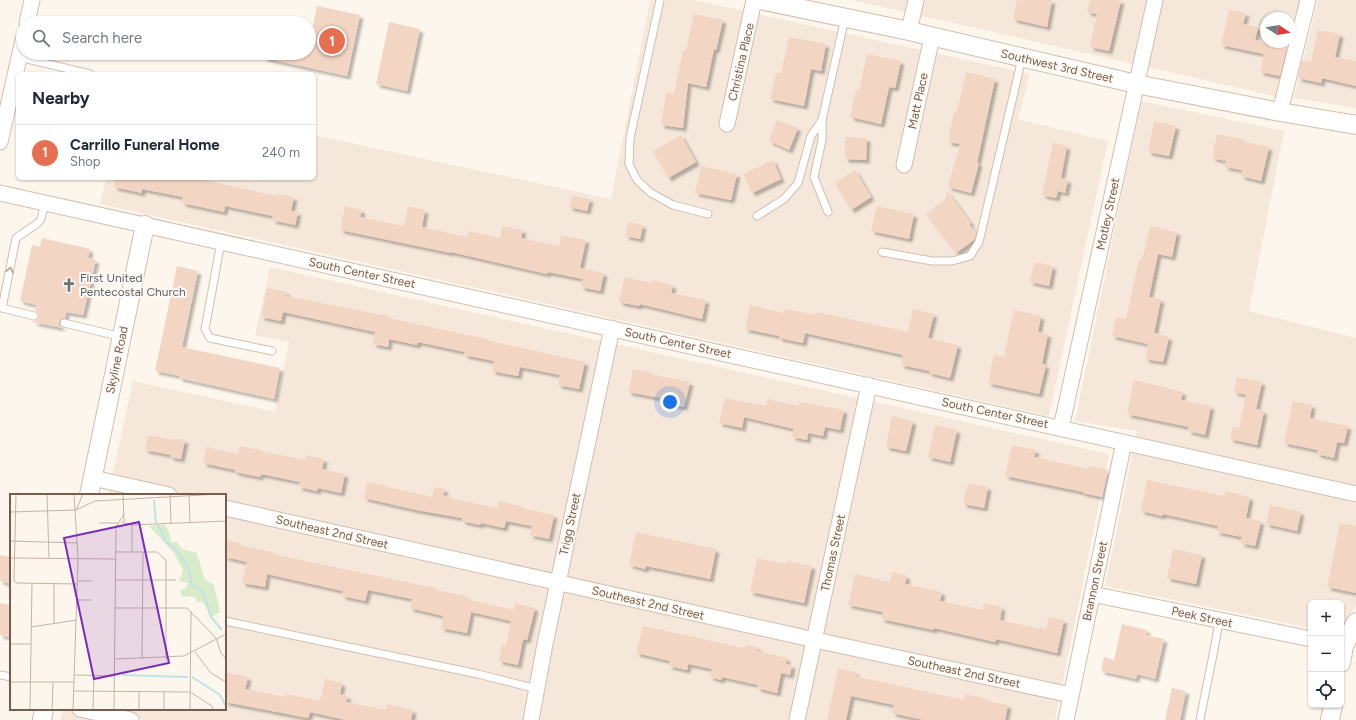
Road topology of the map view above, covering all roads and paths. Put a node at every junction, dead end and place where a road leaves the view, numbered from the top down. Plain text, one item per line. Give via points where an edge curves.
1 (660, 0) edge
2 (754, 0) edge
3 (760, 0) edge
4 (916, 0) edge
5 (1155, 0) edge
6 (1308, 0) edge
7 (29, 1) edge
8 (28, 16) edge
9 (845, 18) junction
10 (909, 31) junction
11 (932, 37) junction
12 (1022, 58) junction
13 (18, 60) edge
14 (32, 60) edge
15 (82, 72) edge
16 (1136, 84) junction
17 (3, 111) edge
18 (1280, 112) junction
19 (822, 120) junction
20 (727, 124) dead end
21 (1356, 124) edge
22 (0, 142) edge
23 (904, 165) dead end
24 (0, 193) edge
25 (45, 203) junction
26 (828, 212) dead end
27 (708, 214) dead end
28 (758, 216) dead end
29 (145, 225) junction
30 (221, 242) junction
31 (882, 252) dead end
32 (34, 316) dead end
33 (64, 323) dead end
34 (612, 328) junction
35 (122, 337) junction
36 (272, 351) dead end
37 (869, 385) junction
38 (1061, 428) junction
39 (1124, 442) junction
40 (91, 486) edge
41 (160, 494) edge
42 (1356, 494) edge
43 (226, 508) edge
44 (558, 583) junction
45 (1092, 594) junction
46 (1219, 620) junction
47 (226, 621) edge
48 (1356, 622) edge
49 (1308, 638) edge
50 (815, 640) junction
51 (1344, 647) edge
52 (0, 675) edge
53 (10, 677) edge
54 (537, 689) junction
55 (1071, 695) junction
56 (1332, 708) edge
57 (44, 710) edge
58 (85, 710) edge
59 (42, 720) edge
60 (131, 720) edge
61 (531, 720) edge
62 (798, 720) edge
63 (1066, 720) edge
64 (1200, 720) edge
65 (1330, 720) edge

1 - 27 lane via 630,138 629,164 637,180 650,193 673,205
2 - 20 street, Christina Place
3 - 9 street, Southwest 3rd Street
4 - 10 street
5 - 16 street, Motley Street
6 - 18 street
7 - 8 street
9 - 10 street, Southwest 3rd Street
9 - 19 lane
10 - 11 street, Southwest 3rd Street
11 - 12 street, Southwest 3rd Street
11 - 23 street, Matt Place
12 - 16 street, Southwest 3rd Street
12 - 31 lane via 979,242 970,256 952,261 932,261
13 - 17 street
14 - 15 lane
16 - 18 street, Southwest 3rd Street
16 - 38 street, Motley Street
17 - 22 street
18 - 21 street, Southwest 3rd Street
19 - 26 lane via 822,140 814,177
19 - 28 lane via 810,136 798,183 784,199
24 - 25 street, South Center Street
25 - 29 street, South Center Street
32 -> 25 lane via 2,308 16,238 38,223
29 - 30 street, South Center Street
29 - 35 street, Skyline Road
30 - 34 street, South Center Street
30 - 36 lane via 205,329 210,338
33 - 35 lane
34 - 37 street, South Center Street
34 - 44 street, Trigg Street
35 - 40 street, Skyline Road
37 - 38 street, South Center Street
37 - 50 street, Thomas Street
38 - 39 street, South Center Street
39 - 42 street, South Center Street
39 - 45 street, Brannon Street
40 - 41 street
43 - 44 street, Southeast 2nd Street
44 - 50 street, Southeast 2nd Street
44 - 54 street, Trigg Street
45 - 46 street, Peek Street
45 - 55 street, Brannon Street
46 - 49 street, Peek Street
46 - 64 lane
47 - 54 lane via 478,674
48 - 51 street
50 - 55 street, Southeast 2nd Street
50 - 62 street, Thomas Street
52 - 53 lane
54 - 61 street, Trigg Street
55 - 63 street, Brannon Street
56 - 65 street
57 - 59 street
58 - 60 street

